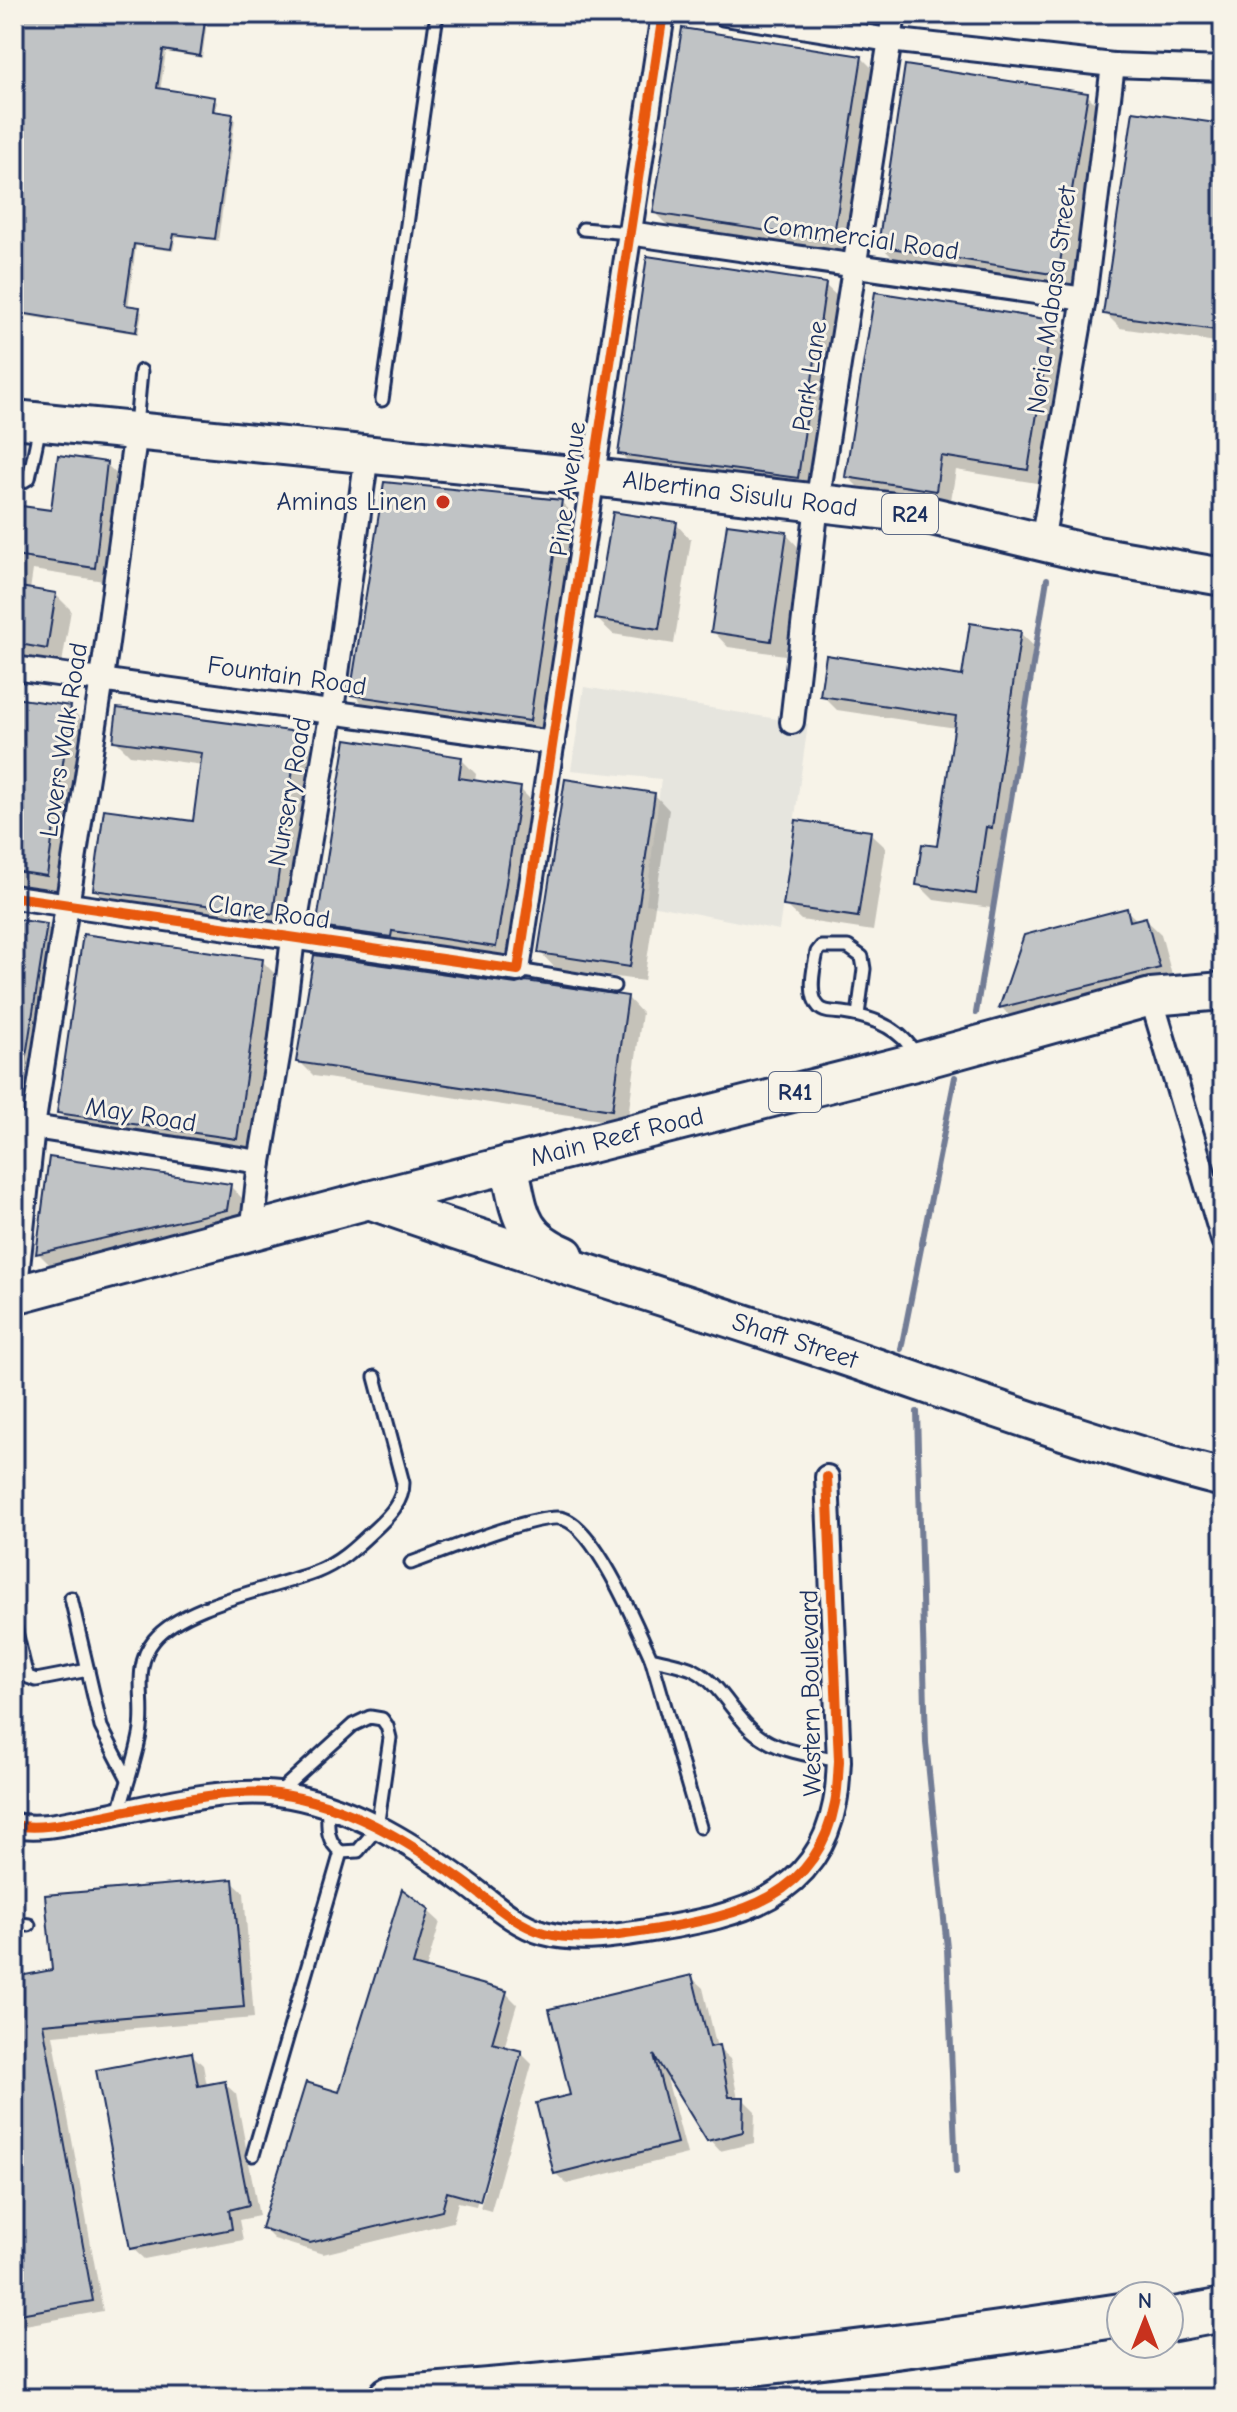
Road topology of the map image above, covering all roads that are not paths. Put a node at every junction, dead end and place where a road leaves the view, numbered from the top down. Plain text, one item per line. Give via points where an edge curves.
1 (437, 14) edge
2 (663, 14) edge
3 (725, 14) edge
4 (894, 14) edge
5 (889, 40) junction
6 (1113, 65) junction
7 (1223, 69) edge
8 (583, 229) dead end
9 (629, 233) junction
10 (857, 265) junction
11 (1084, 299) junction
12 (141, 371) dead end
13 (382, 400) dead end
14 (28, 420) edge
15 (136, 431) junction
16 (367, 454) junction
17 (592, 477) junction
18 (14, 487) edge
19 (817, 504) junction
20 (1042, 542) junction
21 (1223, 577) edge
22 (14, 668) edge
23 (102, 679) junction
24 (332, 710) junction
25 (792, 722) dead end
26 (553, 743) junction
27 (14, 897) edge
28 (66, 904) junction
29 (293, 938) junction
30 (518, 970) junction
31 (614, 986) dead end
32 (1223, 991) edge
33 (1151, 997) junction
34 (858, 1015) junction
35 (919, 1061) junction
36 (24, 1125) edge
37 (260, 1162) junction
38 (509, 1164) junction
39 (369, 1200) junction
40 (252, 1233) junction
41 (1223, 1240) edge
42 (619, 1284) junction
43 (14, 1295) edge
44 (375, 1377) dead end
45 (827, 1477) dead end
46 (1223, 1478) edge
47 (411, 1563) dead end
48 (71, 1598) dead end
49 (14, 1623) edge
50 (651, 1658) junction
51 (19, 1670) edge
52 (88, 1670) junction
53 (839, 1761) junction
54 (128, 1779) junction
55 (277, 1794) junction
56 (328, 1806) junction
57 (119, 1813) junction
58 (14, 1825) edge
59 (700, 1827) dead end
60 (377, 1828) junction
61 (341, 1852) junction
62 (14, 1923) edge
63 (29, 1925) dead end
64 (253, 2155) dead end
65 (1223, 2298) edge
66 (1185, 2304) edge
67 (1223, 2310) edge
68 (1185, 2317) edge
69 (1105, 2318) edge
70 (1105, 2331) edge
71 (390, 2398) edge
72 (674, 2398) edge

1 - 13 lane
2 - 9 street, Pine Avenue
3 - 5 street
4 - 5 street, Park Lane
5 - 6 street
5 - 10 street, Park Lane
6 - 7 street
6 - 11 street, Noria Mabasa Street
8 - 9 lane
9 - 10 street, Commercial Road
9 - 17 street, Pine Avenue
10 - 11 street, Commercial Road
10 - 19 street, Park Lane
11 - 20 street, Noria Mabasa Street
12 - 15 lane
14 - 15 main road, Albertina Sisulu Road / R24
14 - 18 lane via 29,478
15 - 16 main road, Albertina Sisulu Road / R24
15 - 23 street, Lovers Walk Road
16 - 17 main road, Albertina Sisulu Road / R24
16 - 24 street, Nursery Road
17 - 19 main road, Albertina Sisulu Road / R24
17 - 26 street, Pine Avenue
19 - 20 main road, Albertina Sisulu Road / R24 via 932,516
19 - 25 street, Park Lane
20 - 21 main road, Albertina Sisulu Road / R24
22 - 23 street, Fountain Road
23 - 24 street, Fountain Road
23 - 28 street, Lovers Walk Road
24 - 26 street, Fountain Road
24 - 29 street, Nursery Road
26 - 30 street, Pine Avenue
27 - 28 street, Clare Road
28 - 29 street, Clare Road
28 - 36 street, Lovers Walk Road
29 - 30 street, Clare Road
29 - 37 street, Nursery Road
30 - 31 lane, Clare Road
32 - 33 main road, Main Reef Road / R41
33 - 35 main road, Main Reef Road / R41
33 - 41 street
34 - 34 lane via 823,1010 815,1001 821,947 848,947 862,957
34 - 35 lane via 901,1034
35 - 38 main road, Main Reef Road / R41
36 - 37 street, May Road
36 - 43 street, Lovers Walk Road
37 - 40 street, Nursery Road
38 - 39 main road, Main Reef Road / R41
38 - 42 main road via 524,1222 536,1240 595,1266
39 - 40 main road, Main Reef Road / R41
39 - 42 main road, Shaft Street
40 - 43 main road, Main Reef Road / R41
42 - 46 main road, Shaft Street via 1142,1458
44 - 54 lane via 403,1483 400,1499 381,1524 336,1562 215,1604 154,1639 141,1668 141,1734
45 - 53 street, Western Boulevard
47 - 50 lane via 521,1525 550,1517 566,1520 580,1529 605,1564
48 - 52 lane
49 - 51 lane
50 - 53 lane via 705,1678 767,1741
50 - 59 lane
51 - 52 lane via 36,1680
52 - 54 lane via 101,1727
53 - 60 street, Western Boulevard via 836,1802 818,1852 783,1890 717,1918 654,1930 596,1937 544,1933 523,1925 436,1861
54 - 57 lane
55 - 56 street, Western Boulevard
55 - 57 street, Western Boulevard via 226,1795
55 - 60 lane via 353,1725 370,1717 382,1719 390,1738
56 - 60 street, Western Boulevard
56 - 61 lane via 328,1835
57 - 58 street, Western Boulevard via 56,1825
60 - 61 lane via 358,1851
61 - 64 lane
62 - 63 lane
65 - 66 highway
67 - 68 highway
69 - 71 highway via 668,2374
70 - 72 highway

